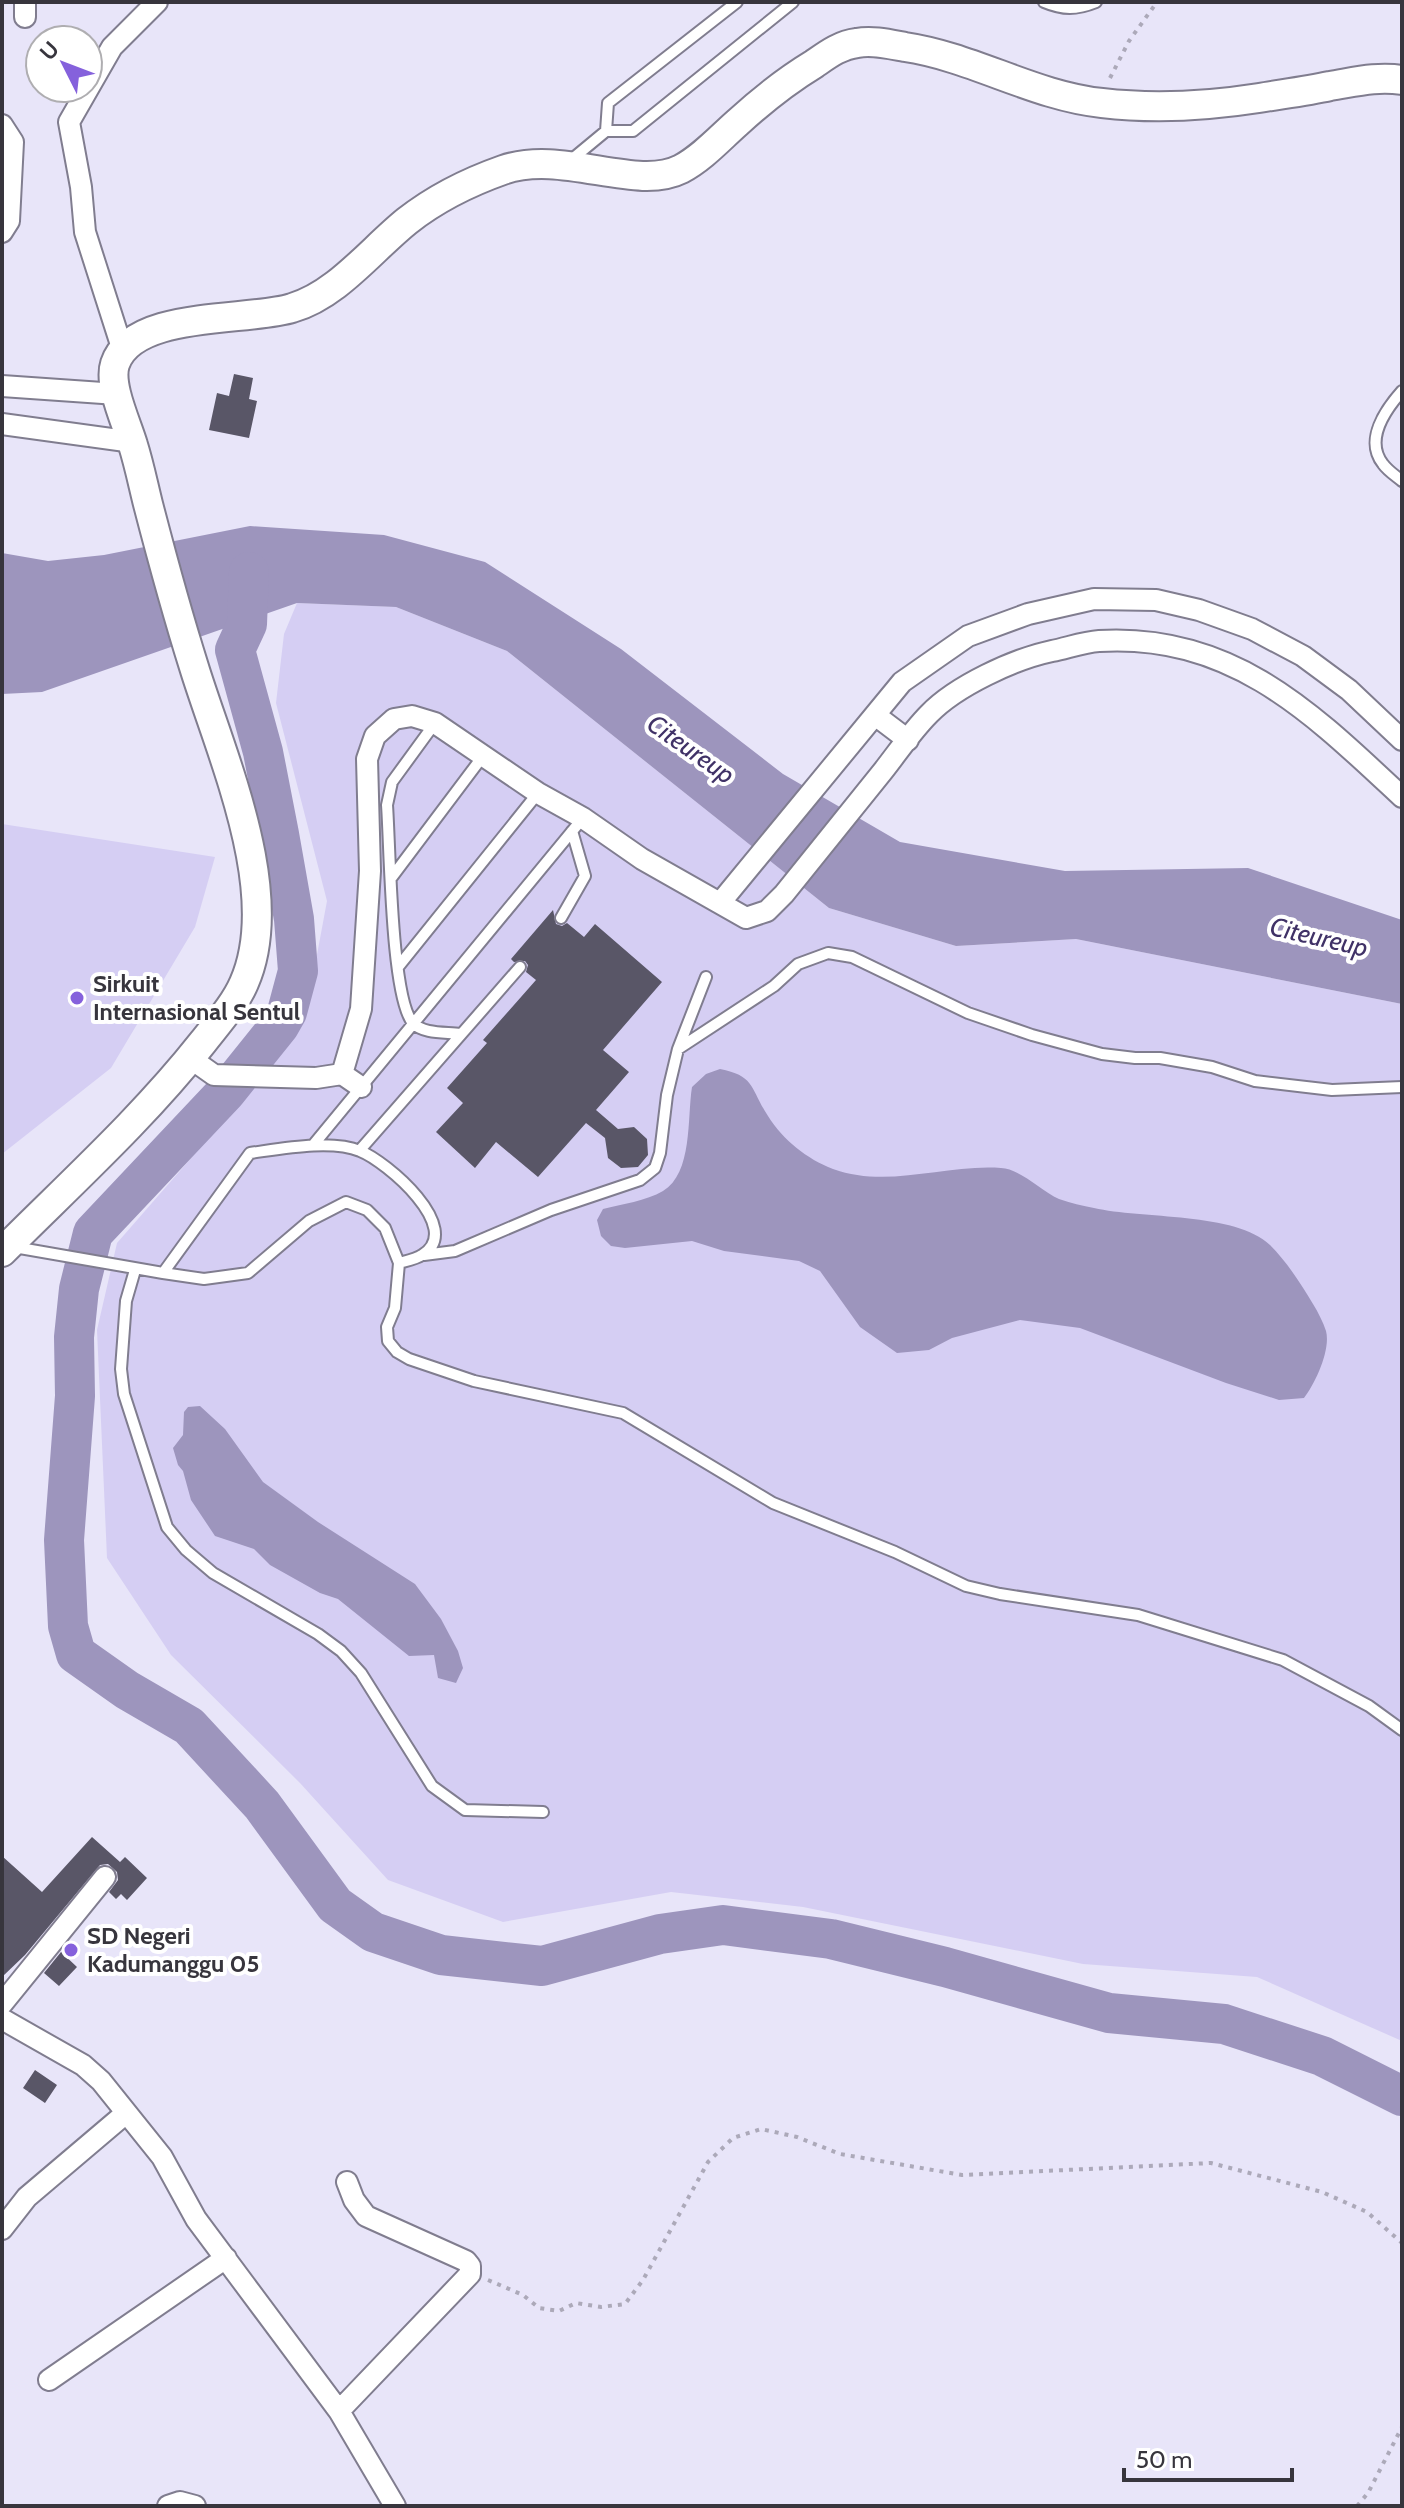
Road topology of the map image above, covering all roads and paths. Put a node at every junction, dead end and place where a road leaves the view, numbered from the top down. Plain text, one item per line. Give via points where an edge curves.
1 (157, 2) edge
2 (737, 2) edge
3 (793, 2) edge
4 (1044, 2) edge
5 (1096, 2) edge
6 (1157, 2) edge
7 (1402, 80) edge
8 (1098, 103) junction
9 (2, 125) edge
10 (606, 131) junction
11 (567, 164) junction
12 (2, 232) edge
13 (123, 351) junction
14 (2, 386) edge
15 (1402, 391) edge
16 (117, 394) junction
17 (2, 424) edge
18 (133, 442) junction
19 (1402, 481) edge
20 (875, 715) junction
21 (435, 723) junction
22 (908, 740) junction
23 (1402, 740) edge
24 (483, 756) junction
25 (538, 793) junction
26 (1402, 797) edge
27 (577, 824) junction
28 (392, 877) junction
29 (720, 903) junction
30 (561, 918) dead end
31 (398, 967) junction
32 (520, 967) dead end
33 (706, 977) dead end
34 (413, 1024) junction
35 (460, 1034) junction
36 (678, 1049) junction
37 (190, 1058) junction
38 (342, 1074) junction
39 (361, 1087) junction
40 (1402, 1087) edge
41 (314, 1144) junction
42 (360, 1150) junction
43 (5, 1249) edge
44 (424, 1255) junction
45 (399, 1263) junction
46 (135, 1270) junction
47 (163, 1273) junction
48 (1402, 1730) edge
49 (543, 1812) dead end
50 (105, 1877) dead end
51 (2, 2004) edge
52 (2, 2019) edge
53 (126, 2113) junction
54 (347, 2182) dead end
55 (2, 2229) edge
56 (1402, 2243) edge
57 (226, 2258) junction
58 (470, 2274) junction
59 (49, 2380) dead end
60 (339, 2411) junction
61 (1402, 2427) edge
62 (387, 2503) edge
63 (168, 2506) edge
64 (195, 2506) edge
65 (1357, 2506) edge

1 - 13 street via 112,47 69,122 85,232
2 - 10 lane via 608,103
3 - 10 lane via 633,131
4 - 5 lane via 1077,9
6 - 8 path via 1129,41
7 - 8 street via 1357,80 1199,104
8 - 11 street via 940,54 855,43 794,77 680,170 645,176
9 - 12 street via 13,142 9,221
10 - 11 lane
11 - 13 street via 513,167 456,190 412,218 325,291 290,309 171,325 149,331
13 - 16 street via 113,372
14 - 16 street
15 - 19 lane via 1379,421 1377,443 1381,463
16 - 18 street
17 - 18 street
18 - 37 street via 253,865 257,914 244,983
20 - 22 street
20 - 23 street via 902,682 968,636 1028,614 1094,599 1156,600 1252,629 1303,656
20 - 29 street
21 - 24 street
21 - 28 lane via 392,782 387,805
21 - 38 street via 412,716 394,719 375,736 367,759 370,871 361,1009
22 - 26 street via 930,712 987,673 1098,641 1151,642 1236,667 1281,691
22 - 29 street via 767,911 746,918
24 - 25 street
24 - 28 lane
25 - 27 street
25 - 31 lane
27 - 29 street
27 - 30 lane via 585,876
27 - 34 lane
28 - 31 lane
31 - 34 lane
32 - 35 lane
33 - 36 lane
34 - 35 lane
34 - 39 lane
35 - 42 lane
36 - 40 lane via 752,1002 798,964 828,953 852,957 968,1013 1102,1054 1160,1058 1301,1087
36 - 44 lane via 655,1168 640,1180 455,1251
37 - 38 street via 214,1075
37 - 43 street
38 - 39 street
39 - 41 lane
41 - 42 lane
41 - 47 lane via 250,1153
42 - 44 lane via 408,1184 435,1226 435,1238
43 - 46 lane
44 - 45 lane
45 - 47 lane via 385,1228 367,1210 346,1202 309,1221 248,1273 204,1279
45 - 48 lane via 388,1341 409,1359 474,1381 623,1413 773,1503 966,1586 1138,1615 1283,1660
46 - 47 lane
46 - 49 lane via 125,1313 124,1394 167,1527 213,1573 341,1651 361,1673 432,1786 449,1800 465,1810
50 - 51 street
52 - 53 street via 83,2065
53 - 55 street via 27,2197
53 - 57 street via 162,2157 196,2219
54 - 58 street via 366,2216 466,2261
56 - 58 path via 1367,2212 1322,2192 1211,2163 962,2175 840,2154 761,2129 733,2138 708,2162 625,2304 539,2308 523,2295
57 - 59 street
57 - 60 street
58 - 60 street
60 - 62 street
61 - 65 path
63 - 64 street

